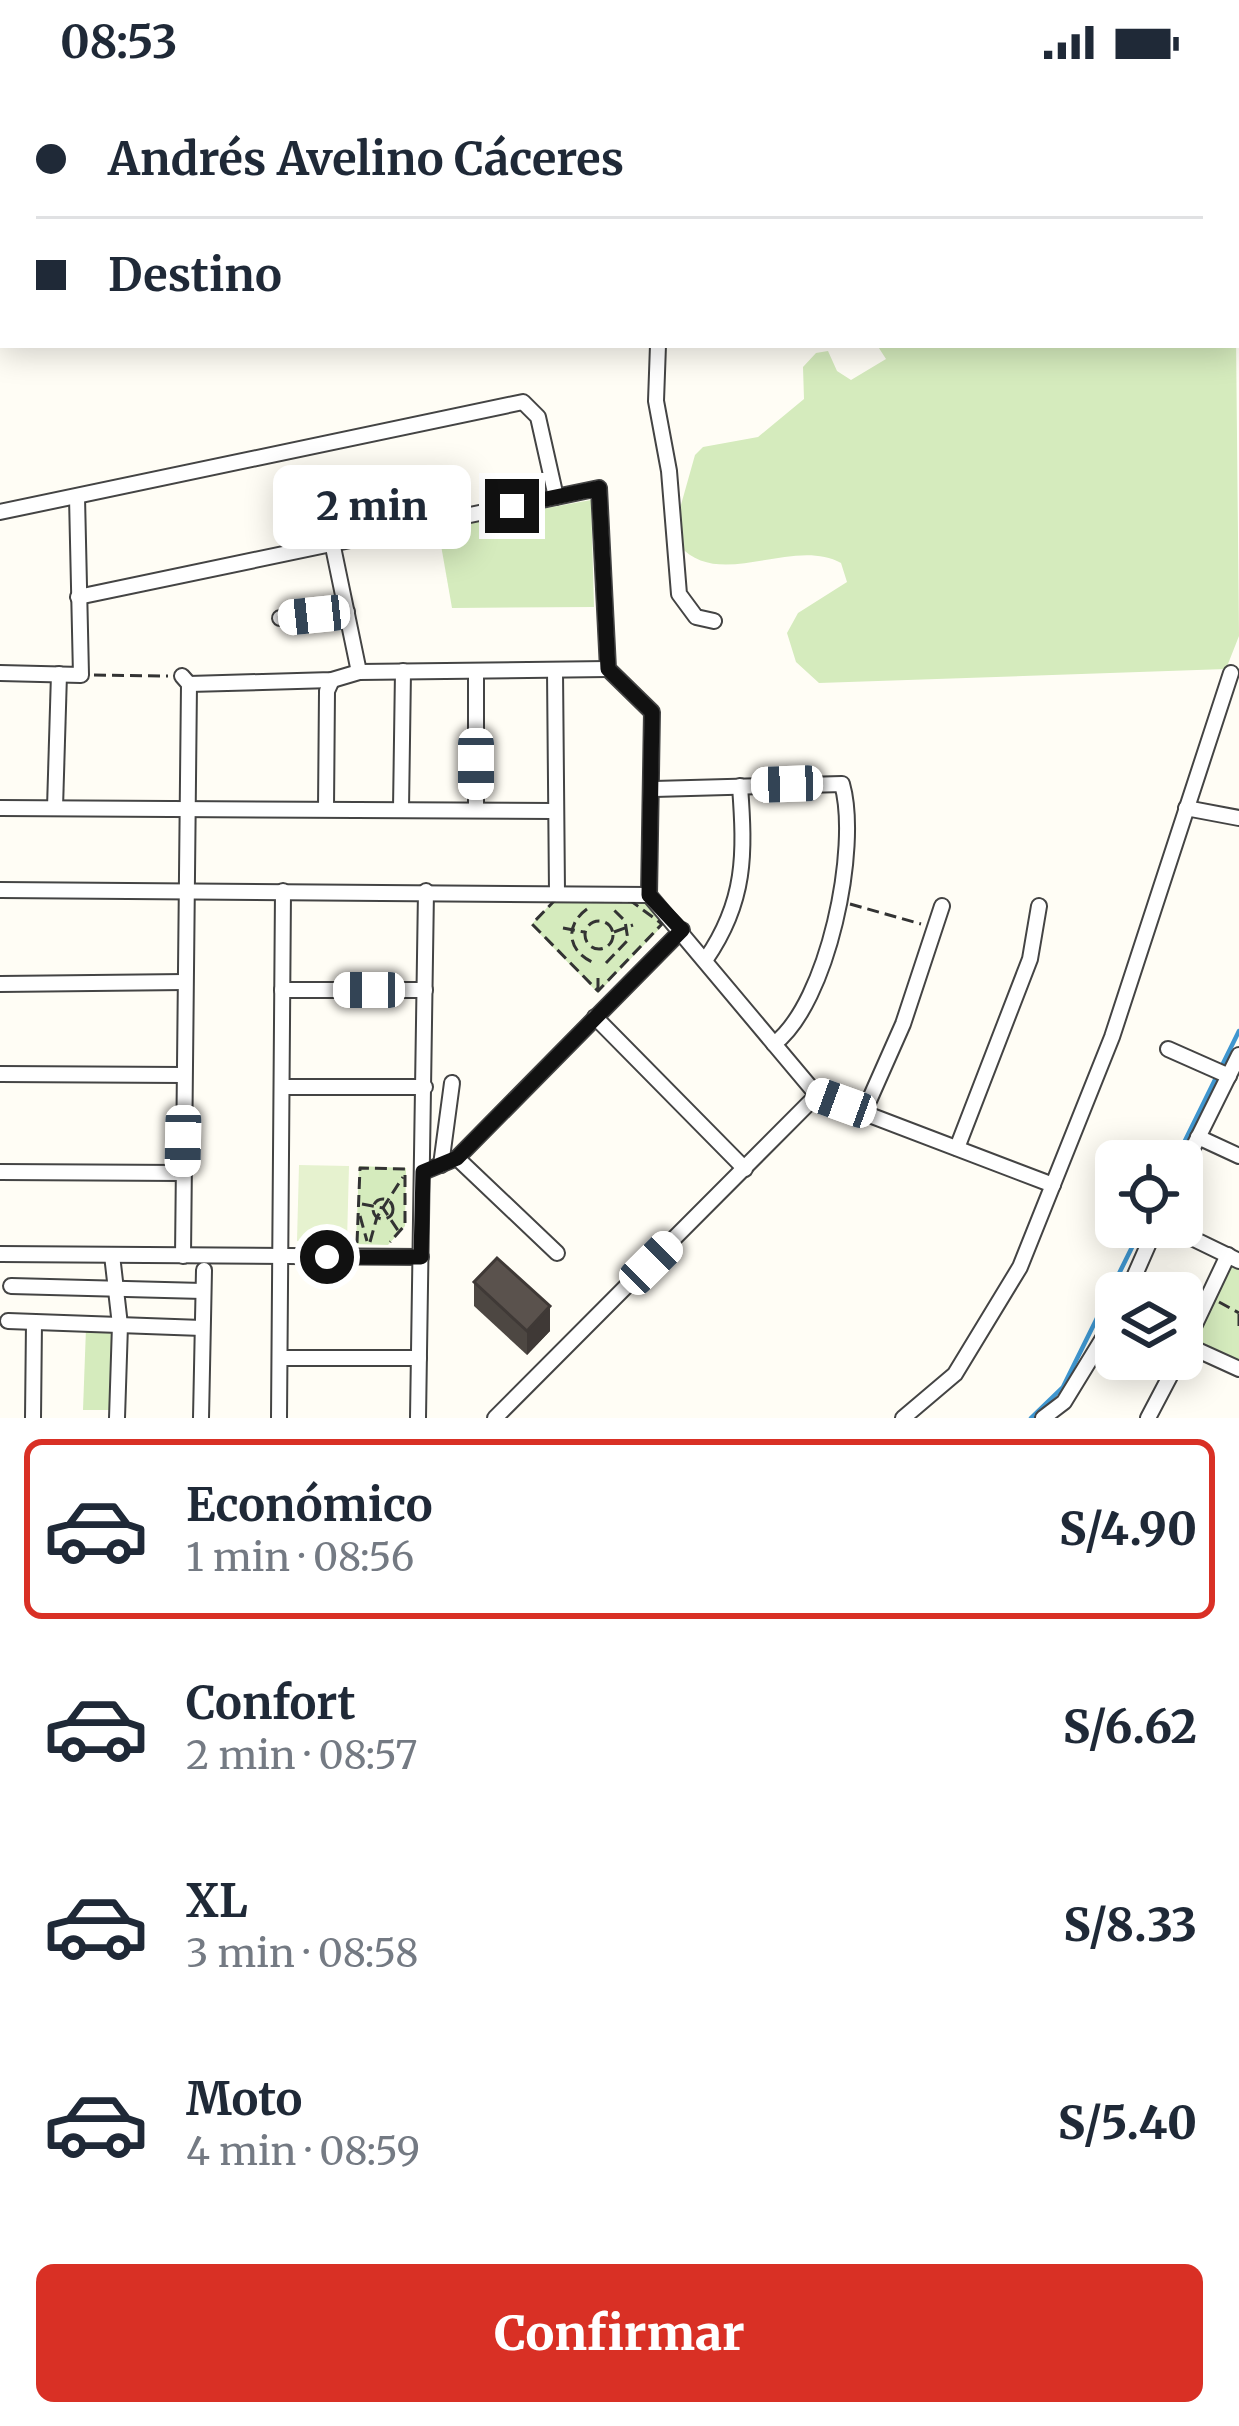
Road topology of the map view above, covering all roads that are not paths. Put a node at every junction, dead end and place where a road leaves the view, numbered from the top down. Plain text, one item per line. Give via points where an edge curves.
1 (658, 348) edge
2 (77, 496) junction
3 (556, 497) junction
4 (0, 512) edge
5 (332, 542) junction
6 (78, 596) junction
7 (347, 612) junction
8 (280, 618) dead end
9 (714, 621) dead end
10 (608, 669) junction
11 (403, 671) junction
12 (476, 671) junction
13 (555, 671) junction
14 (359, 672) junction
15 (0, 673) edge
16 (1231, 673) dead end
17 (59, 674) junction
18 (332, 680) junction
19 (740, 785) junction
20 (654, 789) junction
21 (188, 806) junction
22 (0, 808) edge
23 (55, 808) junction
24 (326, 808) junction
25 (1186, 808) junction
26 (401, 809) junction
27 (476, 810) junction
28 (554, 811) junction
29 (1239, 818) edge
30 (187, 889) junction
31 (0, 890) edge
32 (283, 891) junction
33 (426, 892) junction
34 (557, 892) junction
35 (649, 895) junction
36 (942, 906) dead end
37 (1039, 906) dead end
38 (682, 930) junction
39 (706, 959) junction
40 (185, 982) junction
41 (0, 984) edge
42 (282, 990) junction
43 (425, 990) junction
44 (595, 1018) junction
45 (774, 1044) junction
46 (1168, 1049) dead end
47 (1239, 1055) edge
48 (1223, 1072) junction
49 (0, 1074) edge
50 (184, 1075) junction
51 (452, 1083) dead end
52 (282, 1087) junction
53 (425, 1087) junction
54 (817, 1095) junction
55 (864, 1112) junction
56 (1198, 1137) junction
57 (1197, 1140) edge
58 (957, 1148) junction
59 (1239, 1156) edge
60 (457, 1158) junction
61 (441, 1165) junction
62 (745, 1169) junction
63 (0, 1172) edge
64 (423, 1172) junction
65 (183, 1173) junction
66 (1053, 1185) junction
67 (1203, 1243) edge
68 (557, 1253) dead end
69 (0, 1255) edge
70 (112, 1256) junction
71 (183, 1256) junction
72 (280, 1257) junction
73 (421, 1257) junction
74 (1233, 1258) edge
75 (204, 1270) dead end
76 (11, 1286) dead end
77 (112, 1288) junction
78 (203, 1291) junction
79 (1203, 1312) edge
80 (8, 1322) dead end
81 (34, 1322) junction
82 (120, 1324) junction
83 (202, 1328) junction
84 (1095, 1351) edge
85 (1203, 1357) edge
86 (280, 1358) junction
87 (419, 1358) junction
88 (1239, 1369) edge
89 (1167, 1380) edge
90 (33, 1418) edge
91 (117, 1418) edge
92 (201, 1418) edge
93 (279, 1418) edge
94 (418, 1418) edge
95 (495, 1418) edge
96 (903, 1418) edge
97 (1043, 1418) edge
98 (1148, 1418) edge

1 - 9 street via 656,401 679,594 695,617
2 - 3 street via 523,402 538,417
2 - 4 street
2 - 6 street
3 - 5 street
3 - 10 street via 599,488
5 - 6 street
5 - 7 street
6 - 17 street via 81,675
7 - 8 street
7 - 14 street
10 - 13 street
10 - 20 street via 652,712
11 - 12 street
11 - 14 street
11 - 26 street
12 - 13 street
12 - 27 street
13 - 28 street
14 - 18 street
15 - 17 street
16 - 25 street
17 - 23 street
18 - 21 street via 185,680
18 - 24 street
19 - 20 street
19 - 39 street via 740,898
19 - 45 street via 842,784 842,902 807,994
20 - 35 street
21 - 23 street
21 - 24 street
21 - 30 street
22 - 23 street
24 - 26 street
25 - 29 street
25 - 66 street via 1112,1037
26 - 27 street
27 - 28 street
28 - 34 street
30 - 31 street
30 - 32 street
30 - 40 street
32 - 33 street
32 - 42 street
33 - 34 street
33 - 43 street
34 - 35 street
35 - 38 street
36 - 55 street
37 - 58 street via 1030,959
38 - 39 street
38 - 44 street
39 - 45 street
40 - 41 street
40 - 50 street
42 - 43 street
42 - 52 street
43 - 53 street
44 - 60 street
44 - 62 street
45 - 54 street
46 - 48 street
47 - 48 street
48 - 56 street
49 - 50 street
50 - 65 street
51 - 61 street
52 - 53 street
52 - 72 street
53 - 64 street
54 - 55 street
54 - 62 street
55 - 58 street
56 - 57 street
56 - 59 street
58 - 66 street
60 - 61 street
60 - 68 street
61 - 64 street
62 - 95 street
63 - 65 street
64 - 73 street
65 - 71 street
66 - 96 street via 1020,1267 955,1375
67 - 74 street
69 - 70 street
70 - 71 street
70 - 77 street
71 - 72 street
72 - 73 street
72 - 86 street
73 - 87 street
74 - 79 street
75 - 78 street
76 - 77 street
77 - 78 street
77 - 82 street
78 - 83 street
80 - 81 street
81 - 82 street
81 - 90 street
82 - 83 street
82 - 91 street
83 - 92 street
84 - 97 street via 1064,1402
85 - 88 street
86 - 87 street
86 - 93 street
87 - 94 street
89 - 98 street

